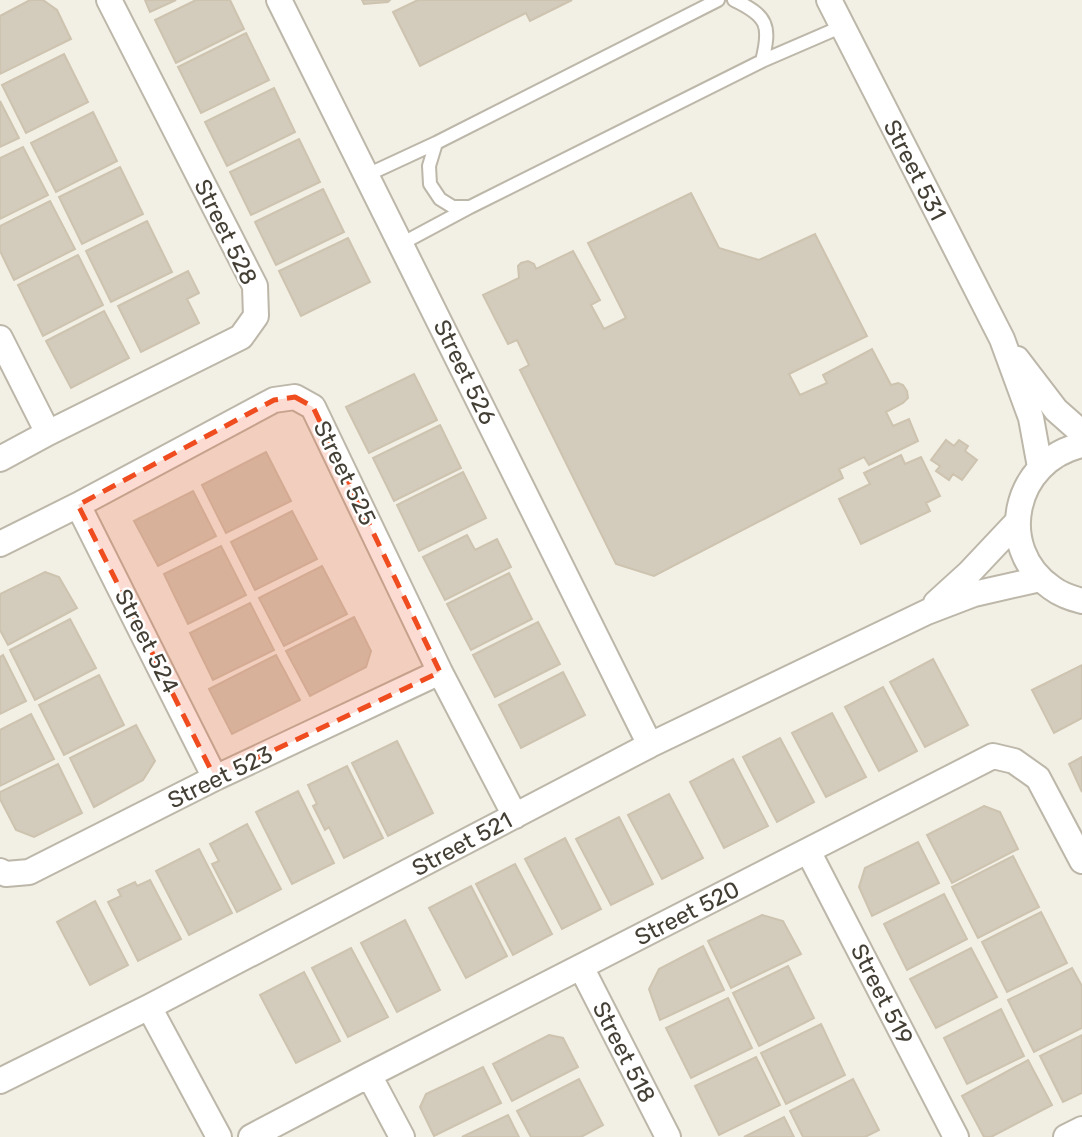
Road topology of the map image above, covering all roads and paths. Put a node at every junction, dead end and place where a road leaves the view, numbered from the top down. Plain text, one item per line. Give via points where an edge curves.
1 (109, 0) edge
2 (279, 0) edge
3 (718, 0) edge
4 (734, 0) edge
5 (829, 0) edge
6 (843, 26) junction
7 (762, 61) junction
8 (436, 143) junction
9 (367, 175) junction
10 (470, 207) junction
11 (401, 244) junction
12 (0, 338) edge
13 (1002, 339) junction
14 (48, 433) junction
15 (1082, 433) edge
16 (1082, 445) edge
17 (0, 459) edge
18 (1041, 467) junction
19 (78, 505) junction
20 (1017, 522) junction
21 (0, 544) edge
22 (1040, 579) junction
23 (1077, 602) edge
24 (927, 612) junction
25 (440, 672) junction
26 (650, 745) junction
27 (215, 778) junction
28 (515, 816) junction
29 (808, 851) junction
30 (1082, 861) edge
31 (0, 870) edge
32 (581, 967) junction
33 (149, 1007) junction
34 (369, 1075) junction
35 (0, 1081) edge
36 (1082, 1129) edge
37 (219, 1137) edge
38 (251, 1137) edge
39 (402, 1137) edge
40 (668, 1137) edge
41 (956, 1137) edge
42 (1066, 1137) edge

1 - 14 street, Street 528 via 255,286 256,316 241,337
2 - 9 street, Street 526
3 - 8 lane
4 - 7 lane via 761,17 767,42
5 - 6 street, Street 531
6 - 7 lane
6 - 13 street, Street 531
7 - 10 lane
8 - 9 lane
8 - 10 lane via 429,166 430,184 440,199 453,207
9 - 11 street, Street 526
10 - 11 lane
11 - 26 street, Street 526
12 - 14 street
13 - 15 street, Street 531 via 1056,410
13 - 18 street, Street 531 via 1031,418
14 - 17 street, Street 528
16 - 18 street via 1065,450
18 - 20 street via 1024,492
19 - 21 street, Street 525
19 - 25 street, Street 525 via 274,400 295,397 313,407
19 - 27 street, Street 524
20 - 22 street via 1023,553
20 - 24 street, Street 521
22 - 23 street
22 - 24 street, Street 521 via 974,594
24 - 26 street, Street 521
25 - 27 street, Street 523
25 - 28 street, Street 525
26 - 28 street, Street 521
27 - 31 street, Street 523 via 29,872 6,874
28 - 33 street, Street 521
29 - 30 street, Street 520 via 993,756 1014,761 1038,778
29 - 32 street, Street 520
29 - 41 street, Street 519
32 - 34 street, Street 520
32 - 40 street, Street 518
33 - 35 street, Street 521
33 - 37 street
34 - 38 street, Street 520
34 - 39 street
36 - 42 street

